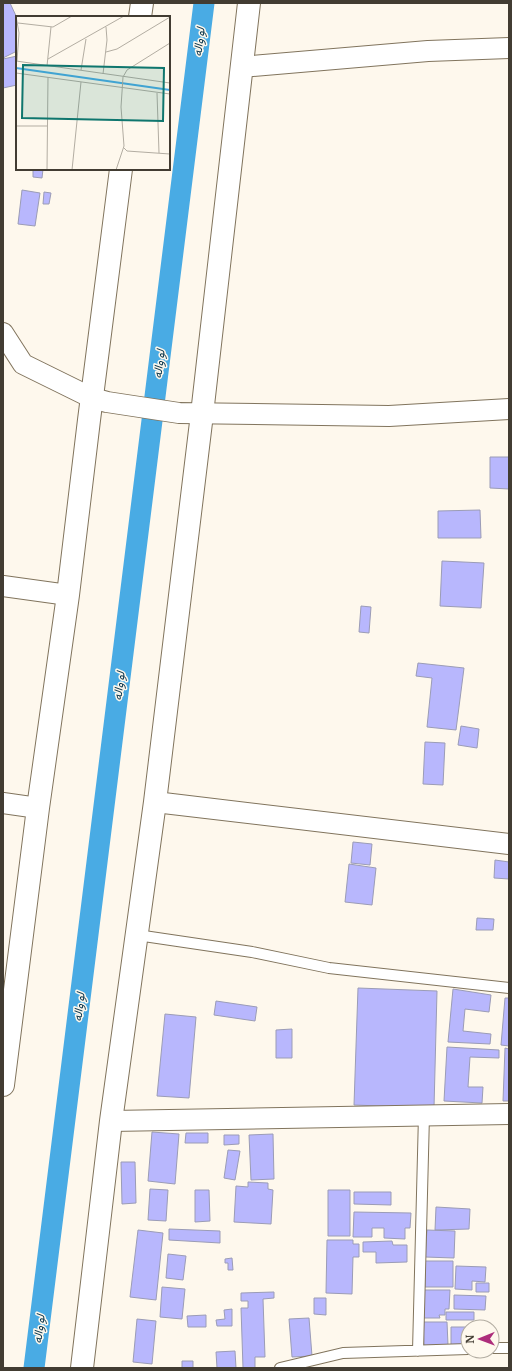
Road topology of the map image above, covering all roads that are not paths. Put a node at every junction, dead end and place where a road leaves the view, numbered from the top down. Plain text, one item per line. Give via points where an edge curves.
1 (142, 3) edge
2 (248, 3) edge
3 (140, 16) edge
4 (509, 48) edge
5 (241, 68) junction
6 (121, 170) edge
7 (3, 333) edge
8 (100, 400) junction
9 (509, 409) edge
10 (202, 414) junction
11 (3, 586) edge
12 (68, 595) junction
13 (155, 802) junction
14 (3, 803) edge
15 (38, 808) junction
16 (509, 844) edge
17 (137, 935) junction
18 (509, 988) edge
19 (3, 1085) edge
20 (509, 1114) edge
21 (424, 1115) junction
22 (110, 1120) junction
23 (460, 1349) edge
24 (418, 1351) junction
25 (82, 1368) edge
26 (280, 1368) edge

1 - 3 street
2 - 5 street
4 - 5 street via 428,52
5 - 10 street
6 - 8 street
7 - 8 street via 23,364
8 - 10 street via 179,413
8 - 12 street
9 - 10 street via 389,416
10 - 13 street
11 - 12 street
12 - 15 street
13 - 16 street
13 - 17 street
14 - 15 street
15 - 19 street
17 - 18 lane via 252,952 329,968
17 - 22 street
20 - 21 street
21 - 22 street
21 - 24 lane
22 - 25 street
23 - 24 lane
24 - 26 lane via 343,1353

